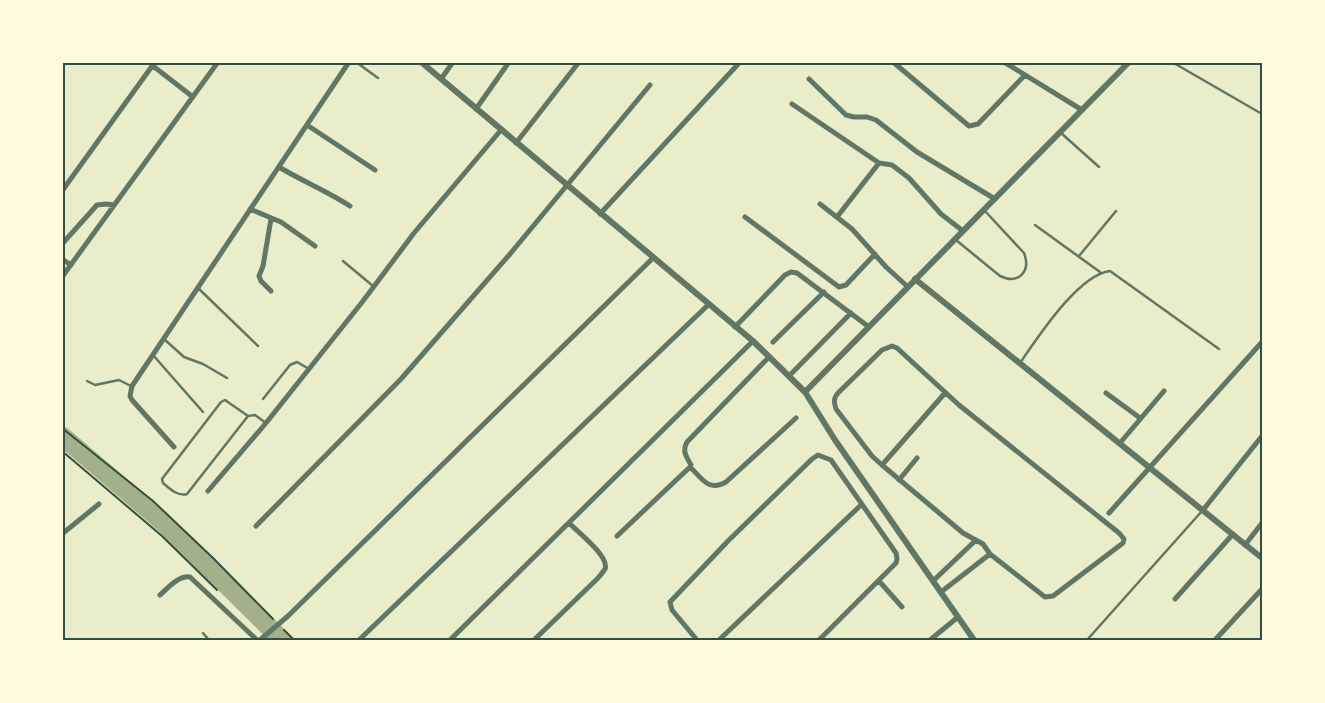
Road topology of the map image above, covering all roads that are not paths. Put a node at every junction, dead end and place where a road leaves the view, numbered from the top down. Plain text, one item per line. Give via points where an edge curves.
1 (218, 62) edge
2 (349, 62) edge
3 (356, 62) edge
4 (421, 62) edge
5 (453, 62) edge
6 (509, 62) edge
7 (579, 62) edge
8 (740, 62) edge
9 (893, 62) edge
10 (1004, 62) edge
11 (1129, 62) edge
12 (1172, 62) edge
13 (154, 64) edge
14 (1025, 76) junction
15 (378, 78) dead end
16 (441, 79) junction
17 (810, 79) dead end
18 (650, 85) dead end
19 (193, 97) junction
20 (792, 104) dead end
21 (476, 109) junction
22 (1082, 110) junction
23 (1262, 114) edge
24 (307, 125) junction
25 (501, 130) junction
26 (1060, 133) junction
27 (516, 143) junction
28 (879, 163) junction
29 (279, 166) junction
30 (1099, 167) dead end
31 (376, 170) dead end
32 (567, 185) junction
33 (62, 191) edge
34 (995, 198) junction
35 (820, 204) dead end
36 (114, 206) junction
37 (350, 206) dead end
38 (250, 209) junction
39 (984, 210) junction
40 (1116, 210) dead end
41 (600, 214) junction
42 (746, 217) dead end
43 (837, 217) junction
44 (271, 219) junction
45 (1035, 225) dead end
46 (963, 231) junction
47 (955, 239) junction
48 (62, 244) edge
49 (315, 246) dead end
50 (875, 254) junction
51 (1079, 257) junction
52 (653, 258) junction
53 (62, 259) edge
54 (343, 261) dead end
55 (71, 265) junction
56 (1100, 272) junction
57 (62, 277) edge
58 (916, 280) junction
59 (374, 286) junction
60 (908, 287) junction
61 (198, 288) junction
62 (271, 291) dead end
63 (824, 292) junction
64 (709, 304) junction
65 (851, 313) junction
66 (735, 327) junction
67 (868, 327) junction
68 (164, 339) junction
69 (753, 341) junction
70 (773, 342) dead end
71 (1262, 342) edge
72 (258, 346) dead end
73 (1219, 349) dead end
74 (153, 355) junction
75 (769, 357) junction
76 (1020, 363) junction
77 (309, 369) junction
78 (789, 376) junction
79 (227, 378) dead end
80 (87, 381) dead end
81 (132, 386) junction
82 (1164, 391) dead end
83 (805, 392) junction
84 (945, 393) junction
85 (1106, 393) dead end
86 (263, 399) dead end
87 (204, 412) dead end
88 (248, 416) junction
89 (796, 418) dead end
90 (1140, 418) junction
91 (266, 423) junction
92 (1262, 436) edge
93 (1120, 443) junction
94 (174, 446) dead end
95 (917, 458) dead end
96 (882, 465) junction
97 (690, 467) junction
98 (1149, 467) junction
99 (899, 480) junction
100 (208, 491) dead end
101 (99, 504) dead end
102 (861, 505) junction
103 (1203, 510) junction
104 (1108, 513) dead end
105 (1262, 523) edge
106 (569, 524) junction
107 (256, 526) dead end
108 (62, 534) edge
109 (1233, 534) junction
110 (617, 536) dead end
111 (976, 540) junction
112 (1246, 545) junction
113 (990, 554) junction
114 (1262, 558) edge
115 (879, 581) junction
116 (933, 581) junction
117 (1262, 590) edge
118 (941, 592) junction
119 (160, 595) dead end
120 (1175, 599) dead end
121 (902, 607) dead end
122 (958, 617) junction
123 (202, 632) dead end
124 (209, 640) edge
125 (260, 640) edge
126 (359, 640) edge
127 (450, 640) edge
128 (534, 640) edge
129 (697, 640) edge
130 (719, 640) edge
131 (819, 640) edge
132 (930, 640) edge
133 (973, 640) edge
134 (1087, 640) edge
135 (1215, 640) edge

1 - 19 street
2 - 24 street
3 - 15 lane
4 - 16 street
5 - 16 street
6 - 21 street
7 - 27 street
8 - 41 street
9 - 14 street via 969,126 978,124
10 - 14 street
11 - 22 street
12 - 23 lane
13 - 19 street
13 - 33 street
14 - 22 street
16 - 21 street
17 - 34 street via 846,115 876,120 917,152
18 - 32 street
19 - 36 street
20 - 28 street
21 - 25 street
22 - 26 street
24 - 29 street
24 - 31 street
25 - 27 street
25 - 59 street
26 - 30 lane
26 - 34 street
27 - 32 street
28 - 43 street
28 - 46 street via 892,165 909,178 941,214
29 - 37 street
29 - 38 street
32 - 41 street
32 - 107 street via 402,379
34 - 39 street
35 - 43 street
36 - 48 street via 97,205
36 - 55 street
38 - 44 street
38 - 61 street
39 - 46 street
39 - 47 lane via 1024,252 1026,268 1021,276 1007,280
40 - 51 lane
41 - 52 street
42 - 50 street via 839,287 846,285
43 - 50 street
44 - 49 street via 281,222
44 - 62 street via 259,276
45 - 51 lane
46 - 47 street
47 - 58 street
50 - 60 street
51 - 56 lane
52 - 64 street
52 - 125 street
53 - 55 street
54 - 59 lane
55 - 57 street
56 - 73 lane via 1110,271
56 - 76 lane via 1069,299
58 - 60 street
58 - 76 street
59 - 77 street
60 - 67 street
61 - 68 street
61 - 72 lane
63 - 65 street
63 - 66 street via 798,273 791,272
63 - 70 street
64 - 66 street
64 - 126 street
65 - 67 street
65 - 78 street
66 - 69 street
67 - 83 street
68 - 74 street
68 - 79 lane via 184,357
69 - 75 street
69 - 106 street
71 - 98 street
74 - 81 street
74 - 87 lane
75 - 78 street
75 - 97 street via 687,442 684,454
76 - 93 street
77 - 86 lane via 297,362 290,365
77 - 91 street
78 - 83 street
80 - 81 lane via 95,385 119,380
81 - 94 street via 132,400
82 - 90 street
83 - 116 street
84 - 96 street
84 - 96 street via 892,346 882,350 838,393 834,398 836,409
84 - 113 street via 1124,539 1115,550 1049,597 1041,595
85 - 90 street
88 - 88 lane via 187,494 178,494 163,483 162,478 221,402 225,400
88 - 91 lane via 255,415
89 - 97 street via 717,487 710,486
90 - 93 street
91 - 100 street
92 - 103 street
93 - 98 street
95 - 99 street
96 - 99 street
97 - 110 street
98 - 103 street
98 - 104 street
99 - 111 street
101 - 108 street
102 - 115 street via 897,556 896,563
102 - 129 street via 831,460 818,455 812,459 670,602 672,610
102 - 130 street
103 - 109 street
103 - 134 lane
105 - 112 street
106 - 127 street
106 - 128 street via 602,555 605,569
109 - 112 street
109 - 120 street
111 - 113 street
111 - 116 street
112 - 114 street
113 - 118 street
115 - 121 street
115 - 131 street
116 - 118 street
117 - 135 street
118 - 122 street
119 - 125 street via 185,576 190,577
122 - 132 street
122 - 133 street
123 - 124 lane

